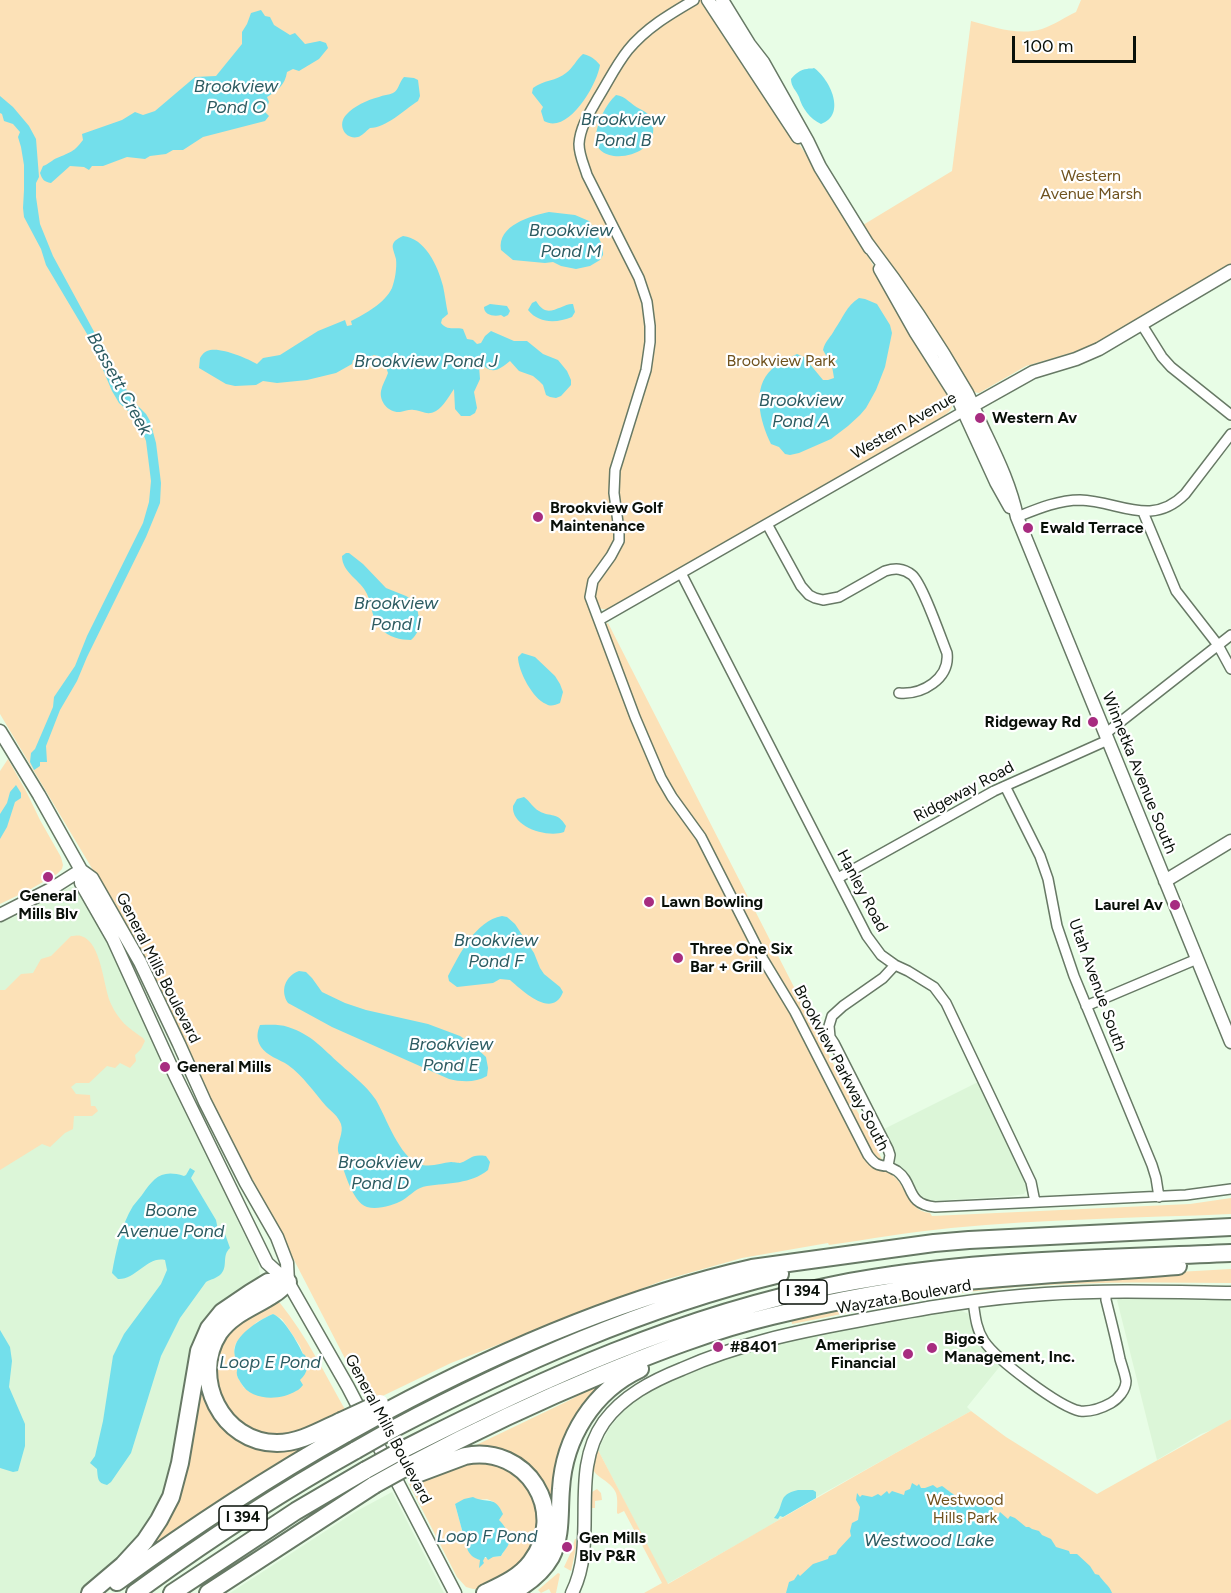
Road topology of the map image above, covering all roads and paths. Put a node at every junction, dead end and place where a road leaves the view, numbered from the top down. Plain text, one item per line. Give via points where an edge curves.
1 (694, 0) edge
2 (708, 0) edge
3 (722, 0) edge
4 (820, 167) junction
5 (1231, 272) edge
6 (1142, 325) junction
7 (969, 409) junction
8 (1231, 415) edge
9 (1231, 434) edge
10 (1143, 512) junction
11 (1017, 517) junction
12 (767, 524) junction
13 (681, 573) junction
14 (599, 620) junction
15 (1231, 635) edge
16 (1218, 645) junction
17 (1231, 669) edge
18 (899, 693) dead end
19 (0, 731) edge
20 (1107, 737) junction
21 (1005, 786) junction
22 (1231, 841) edge
23 (81, 870) junction
24 (838, 878) junction
25 (1165, 881) junction
26 (0, 915) edge
27 (1197, 959) junction
28 (895, 965) junction
29 (1086, 1006) junction
30 (1231, 1042) edge
31 (888, 1166) junction
32 (1231, 1189) edge
33 (1159, 1197) junction
34 (1035, 1202) junction
35 (1231, 1227) edge
36 (934, 1243) junction
37 (1231, 1253) edge
38 (1231, 1263) edge
39 (288, 1282) junction
40 (1106, 1292) junction
41 (1231, 1293) edge
42 (973, 1301) junction
43 (823, 1305) junction
44 (580, 1424) junction
45 (344, 1427) junction
46 (411, 1463) junction
47 (90, 1593) edge
48 (102, 1593) edge
49 (135, 1593) edge
50 (172, 1593) edge
51 (208, 1593) edge
52 (455, 1593) edge
53 (485, 1593) edge
54 (511, 1593) edge
55 (526, 1593) edge
56 (572, 1593) edge

1 - 14 street, Brookview Parkway South via 642,35 627,51 583,124 579,143 587,176 644,291 650,326 646,370 615,470 619,541 590,591
2 - 4 street
3 - 4 street via 763,62
4 - 7 street, Winnetka Avenue South via 867,243 930,332
5 - 6 street, Western Avenue
6 - 7 street, Western Avenue via 1092,353 1023,376
6 - 8 street via 1171,367
7 - 11 street, Winnetka Avenue South via 1010,490
7 - 12 street, Western Avenue
9 - 10 street via 1180,498 1165,508
10 - 11 street via 1072,501
10 - 16 street via 1176,591
11 - 20 street, Winnetka Avenue South
12 - 13 street, Western Avenue
12 - 18 street via 801,586 815,598 839,597 893,569 902,569 915,578 947,653 947,664 934,683 917,692
13 - 14 street, Western Avenue
13 - 24 street, Hanley Road
14 - 31 street, Brookview Parkway South via 666,786 701,837 868,1155 876,1164
15 - 16 street, Ridgeway Road
16 - 17 street
16 - 20 street, Ridgeway Road
19 - 23 street, General Mills Boulevard
20 - 21 street, Ridgeway Road
20 - 25 street, Winnetka Avenue South
21 - 24 street, Ridgeway Road
21 - 29 street, Utah Avenue South via 1040,856 1057,926
22 - 25 street
23 - 26 street
23 - 39 street, General Mills Boulevard via 92,878 140,962 205,1102 277,1237 287,1263
23 - 39 street, General Mills Boulevard via 81,883 106,924 244,1219 267,1263
24 - 28 street, Hanley Road via 867,936 881,955
25 - 27 street, Winnetka Avenue South
27 - 29 street
27 - 30 street, Winnetka Avenue South
28 - 31 street via 836,1011 829,1026 830,1036 888,1149
28 - 34 street, Hanley Road via 934,987 946,1003 1031,1182
29 - 33 street, Utah Avenue South via 1152,1165
31 - 34 street, Brookview Parkway South via 902,1176 922,1205
32 - 33 street
33 - 34 street
35 - 36 highway, I 394
36 - 45 highway, bridge via 786,1263 723,1275 646,1297 411,1389
36 - 49 highway, I 394, bridge via 713,1291 538,1358 356,1449 247,1516
37 - 46 highway, I 394 via 974,1265 861,1280 783,1296 688,1324 504,1399
38 - 43 highway via 961,1282
39 - 45 highway via 235,1317 218,1335 208,1367 212,1397 228,1422 261,1441 291,1442
39 - 47 highway via 268,1282 222,1312 209,1328 199,1351 171,1497 145,1541
39 - 52 street, General Mills Boulevard via 348,1387
40 - 41 street, Wayzata Boulevard
40 - 42 street, Wayzata Boulevard
40 - 42 street via 1126,1382 1114,1402 1085,1411 1044,1392 993,1352 980,1334
42 - 56 street, Wayzata Boulevard via 760,1341 697,1362 631,1395 603,1424 589,1451 583,1562
43 - 44 highway via 714,1339 636,1371 609,1389
43 - 46 highway via 726,1329 640,1358 458,1451
44 - 54 highway via 564,1462 559,1529 552,1556 537,1575
44 - 55 highway via 569,1469 568,1540 552,1574
45 - 48 highway
46 - 50 highway, I 394, bridge via 366,1470
46 - 51 highway via 376,1489
46 - 53 highway via 489,1455 516,1465 534,1483 544,1512 545,1531 538,1550 517,1576

